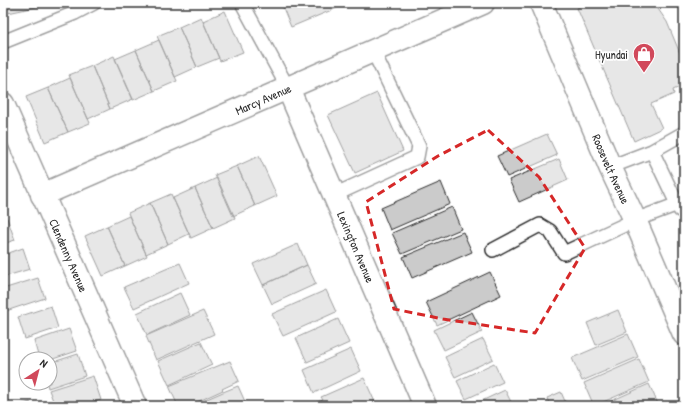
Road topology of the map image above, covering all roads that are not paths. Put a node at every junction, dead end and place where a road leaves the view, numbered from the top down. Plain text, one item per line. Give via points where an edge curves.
1 (94, 3) edge
2 (242, 3) edge
3 (483, 3) edge
4 (541, 3) edge
5 (3, 42) edge
6 (373, 51) junction
7 (288, 88) junction
8 (3, 104) edge
9 (684, 133) edge
10 (652, 151) junction
11 (610, 167) junction
12 (42, 195) junction
13 (334, 195) junction
14 (681, 208) edge
15 (635, 220) junction
16 (493, 250) dead end
17 (684, 334) edge
18 (134, 406) edge
19 (425, 406) edge

1 - 5 lane via 75,14
2 - 7 lane
3 - 6 street, Marcy Avenue
4 - 11 street, Roosevelt Avenue
6 - 7 street, Marcy Avenue
6 - 13 lane via 419,146 417,157
7 - 12 street, Marcy Avenue
7 - 13 street, Lexington Avenue
8 - 12 street, Clendenny Avenue
9 - 10 lane
10 - 11 lane
10 - 14 lane
11 - 15 street, Roosevelt Avenue
12 - 18 street, Clendenny Avenue
13 - 19 street, Lexington Avenue
14 - 15 lane
15 - 16 lane via 564,253 550,231 540,225
15 - 17 street, Roosevelt Avenue

